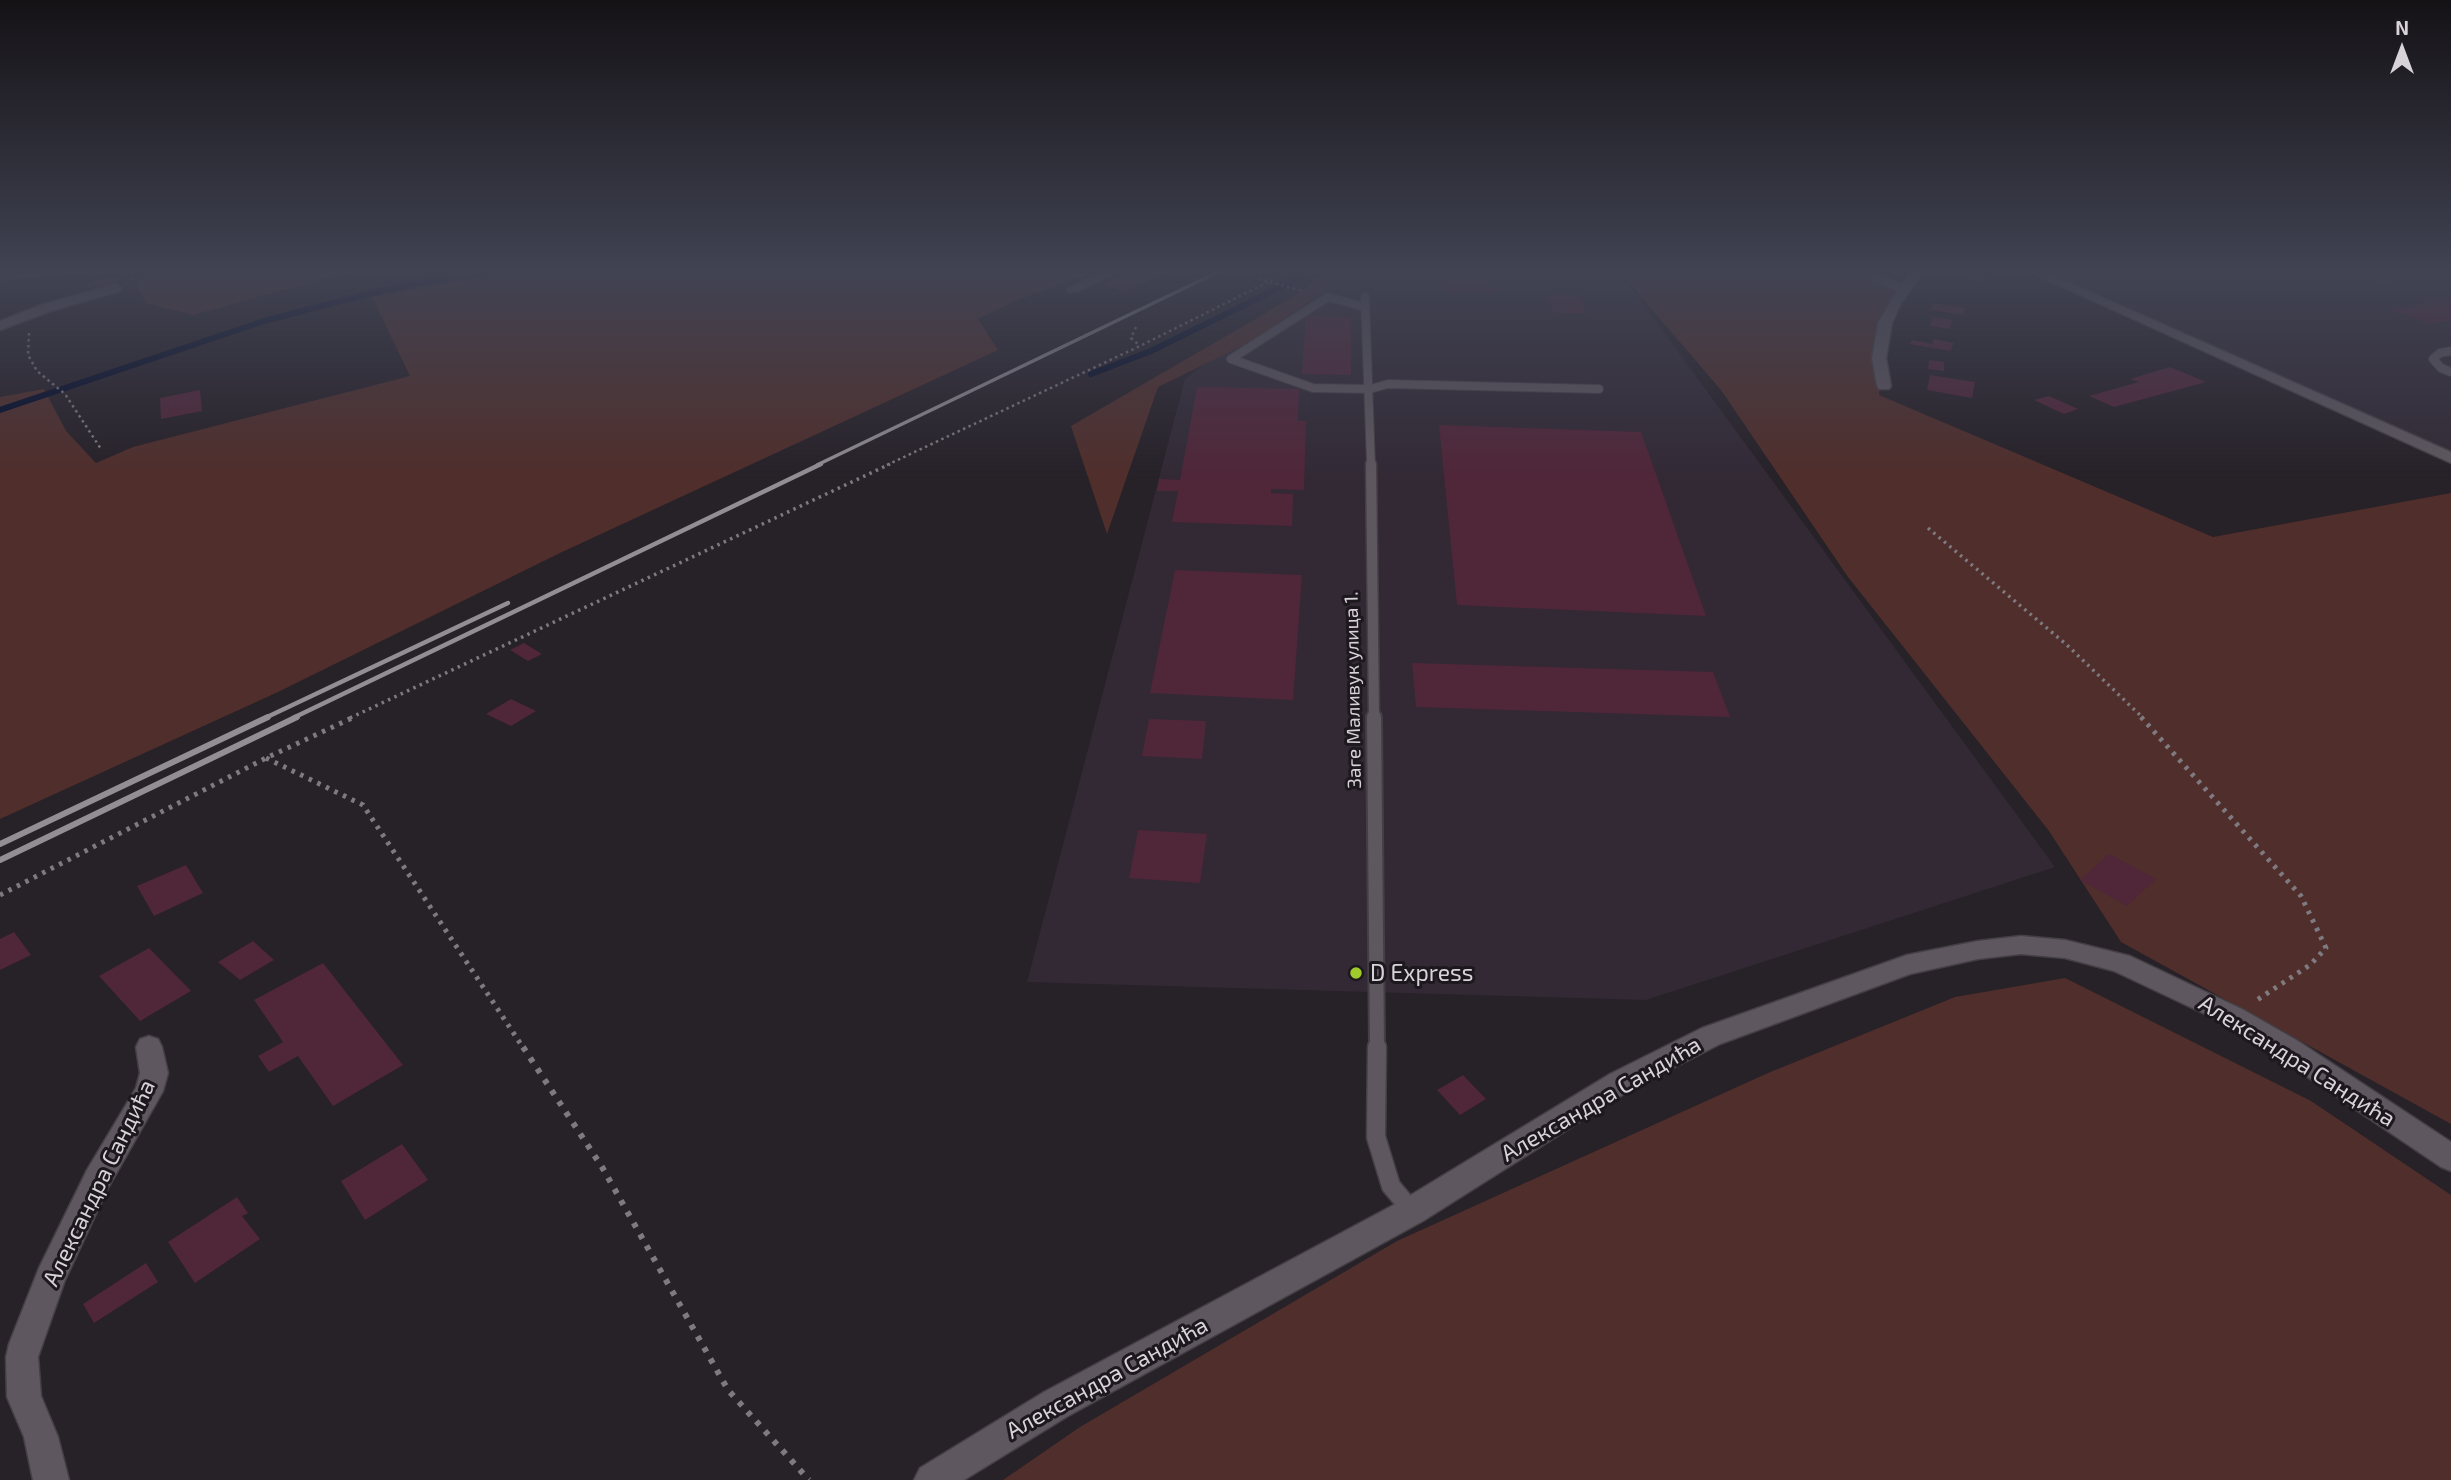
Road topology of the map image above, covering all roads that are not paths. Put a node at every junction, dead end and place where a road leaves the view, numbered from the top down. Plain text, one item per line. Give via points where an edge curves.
1 (1261, 340) edge
2 (1367, 340) edge
3 (1882, 340) edge
4 (2187, 340) edge
5 (2451, 351) edge
6 (2451, 372) edge
7 (1884, 386) dead end
8 (1370, 389) junction
9 (1599, 389) dead end
10 (2451, 458) edge
11 (149, 1047) dead end
12 (2451, 1158) edge
13 (1412, 1211) junction
14 (51, 1480) edge
15 (932, 1480) edge

1 - 8 lane via 1231,359 1314,388
2 - 8 lane, Заге Маливук улица 1.
3 - 7 street via 1879,358
4 - 10 street
5 - 6 lane via 2433,359
8 - 9 lane via 1388,384
8 - 13 lane, Заге Маливук улица 1. via 1376,1137 1391,1186
11 - 14 street, Александра Сандића via 154,1073 149,1091 92,1189 25,1344 24,1397 41,1437
12 - 13 street, Александра Сандића via 2232,1016 2122,963 2065,949 2021,945 1907,965 1711,1036 1620,1082
13 - 15 street, Александра Сандића via 1056,1404

